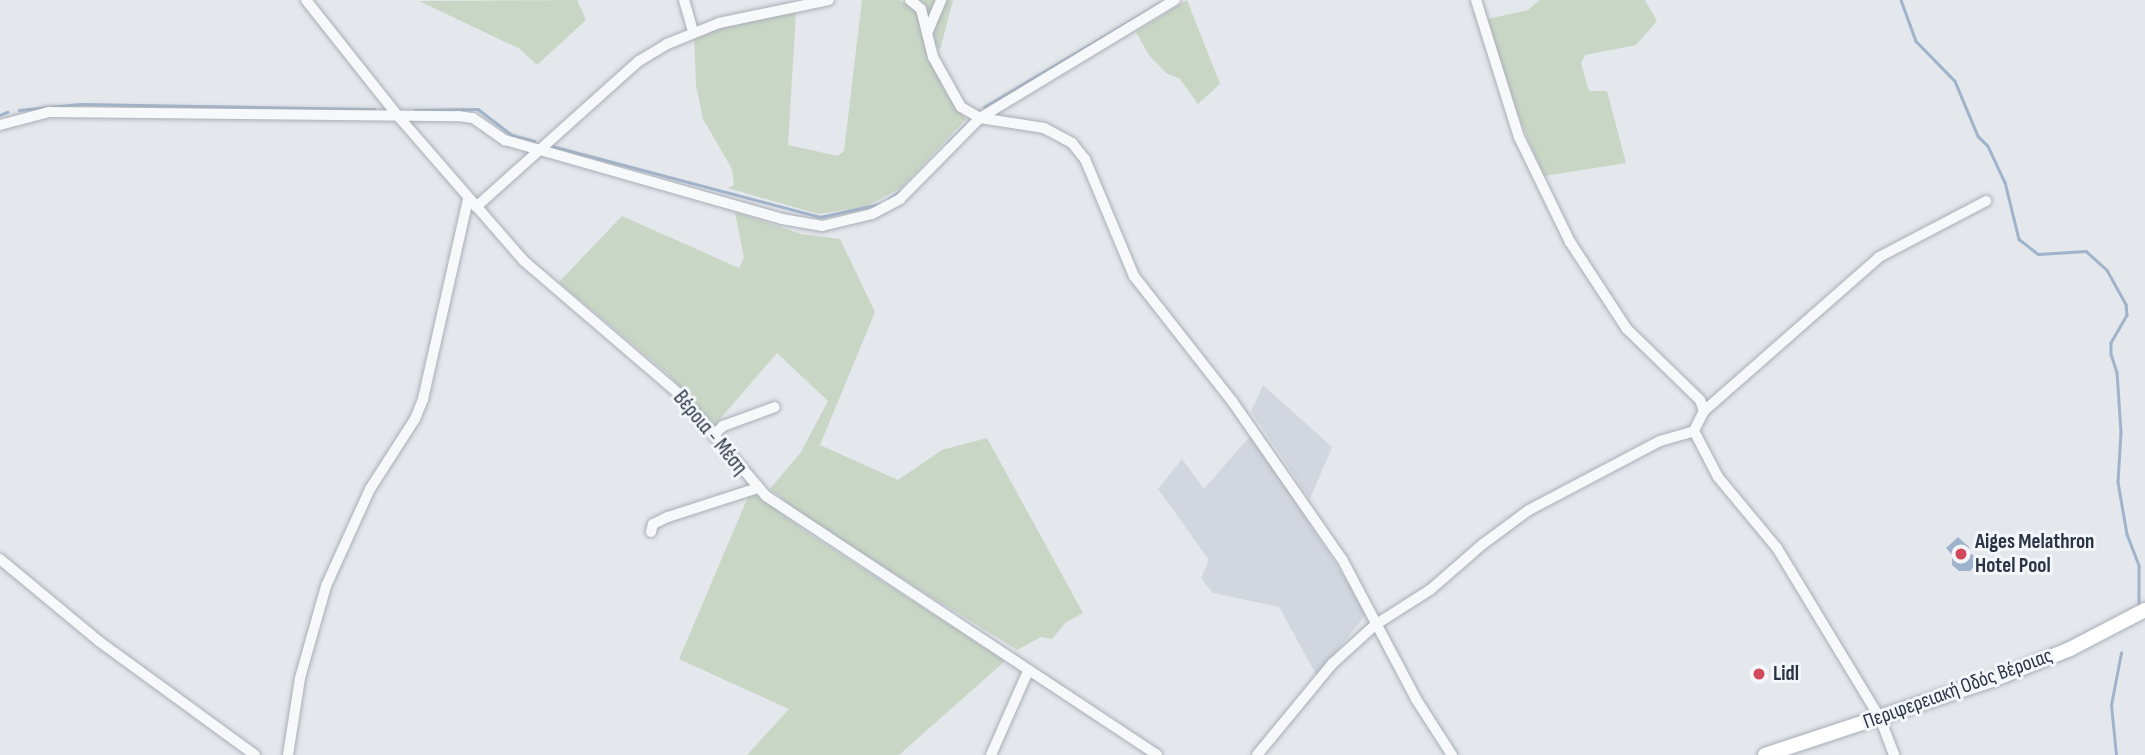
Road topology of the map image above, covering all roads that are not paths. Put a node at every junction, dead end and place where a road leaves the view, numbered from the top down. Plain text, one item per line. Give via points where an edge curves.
1 (306, 0) edge
2 (684, 0) edge
3 (829, 0) edge
4 (910, 0) edge
5 (941, 0) edge
6 (1175, 0) edge
7 (1476, 0) edge
8 (928, 31) junction
9 (693, 32) junction
10 (398, 116) junction
11 (980, 118) junction
12 (0, 125) edge
13 (537, 148) junction
14 (1986, 201) dead end
15 (472, 203) junction
16 (775, 407) dead end
17 (1704, 411) junction
18 (1694, 431) junction
19 (715, 435) junction
20 (758, 488) junction
21 (651, 532) dead end
22 (0, 559) edge
23 (2145, 610) edge
24 (1375, 625) junction
25 (1028, 671) junction
26 (1880, 718) junction
27 (256, 755) edge
28 (288, 755) edge
29 (991, 755) edge
30 (1157, 755) edge
31 (1257, 755) edge
32 (1452, 755) edge
33 (1765, 755) edge
34 (1894, 755) edge

1 - 10 street, Βέροια - Μέση
2 - 9 street
3 - 9 street
4 - 8 street via 921,9
5 - 8 street
6 - 11 street
7 - 17 street via 1519,137 1570,242 1627,329 1700,400
8 - 11 street via 933,57 949,90 961,107
9 - 13 street via 639,61 579,118
10 - 12 street via 49,112
10 - 13 street via 473,118 505,140
10 - 15 street, Βέροια - Μέση
11 - 13 street via 900,199 872,214 822,226 782,219
11 - 24 street via 1044,128 1072,143 1085,159 1140,285 1281,471 1353,576
13 - 15 street
14 - 17 street via 1879,257
15 - 19 street, Βέροια - Μέση via 524,261 679,394
15 - 28 street via 415,419 370,489 326,586 309,639
16 - 19 street via 723,426
17 - 18 street
18 - 24 street via 1660,441 1529,510 1430,590
18 - 26 street via 1718,477 1777,548
19 - 20 street, Βέροια - Μέση
20 - 21 street via 668,517 653,524
20 - 25 street, Βέροια - Μέση via 800,521
22 - 27 street via 100,642
23 - 26 main road, Περιφερειακή Οδός Βέροιας via 2038,663
24 - 31 street via 1332,664
24 - 32 street
25 - 29 street
25 - 30 street, Βέροια - Μέση
26 - 33 main road, Περιφερειακή Οδός Βέροιας
26 - 34 street

